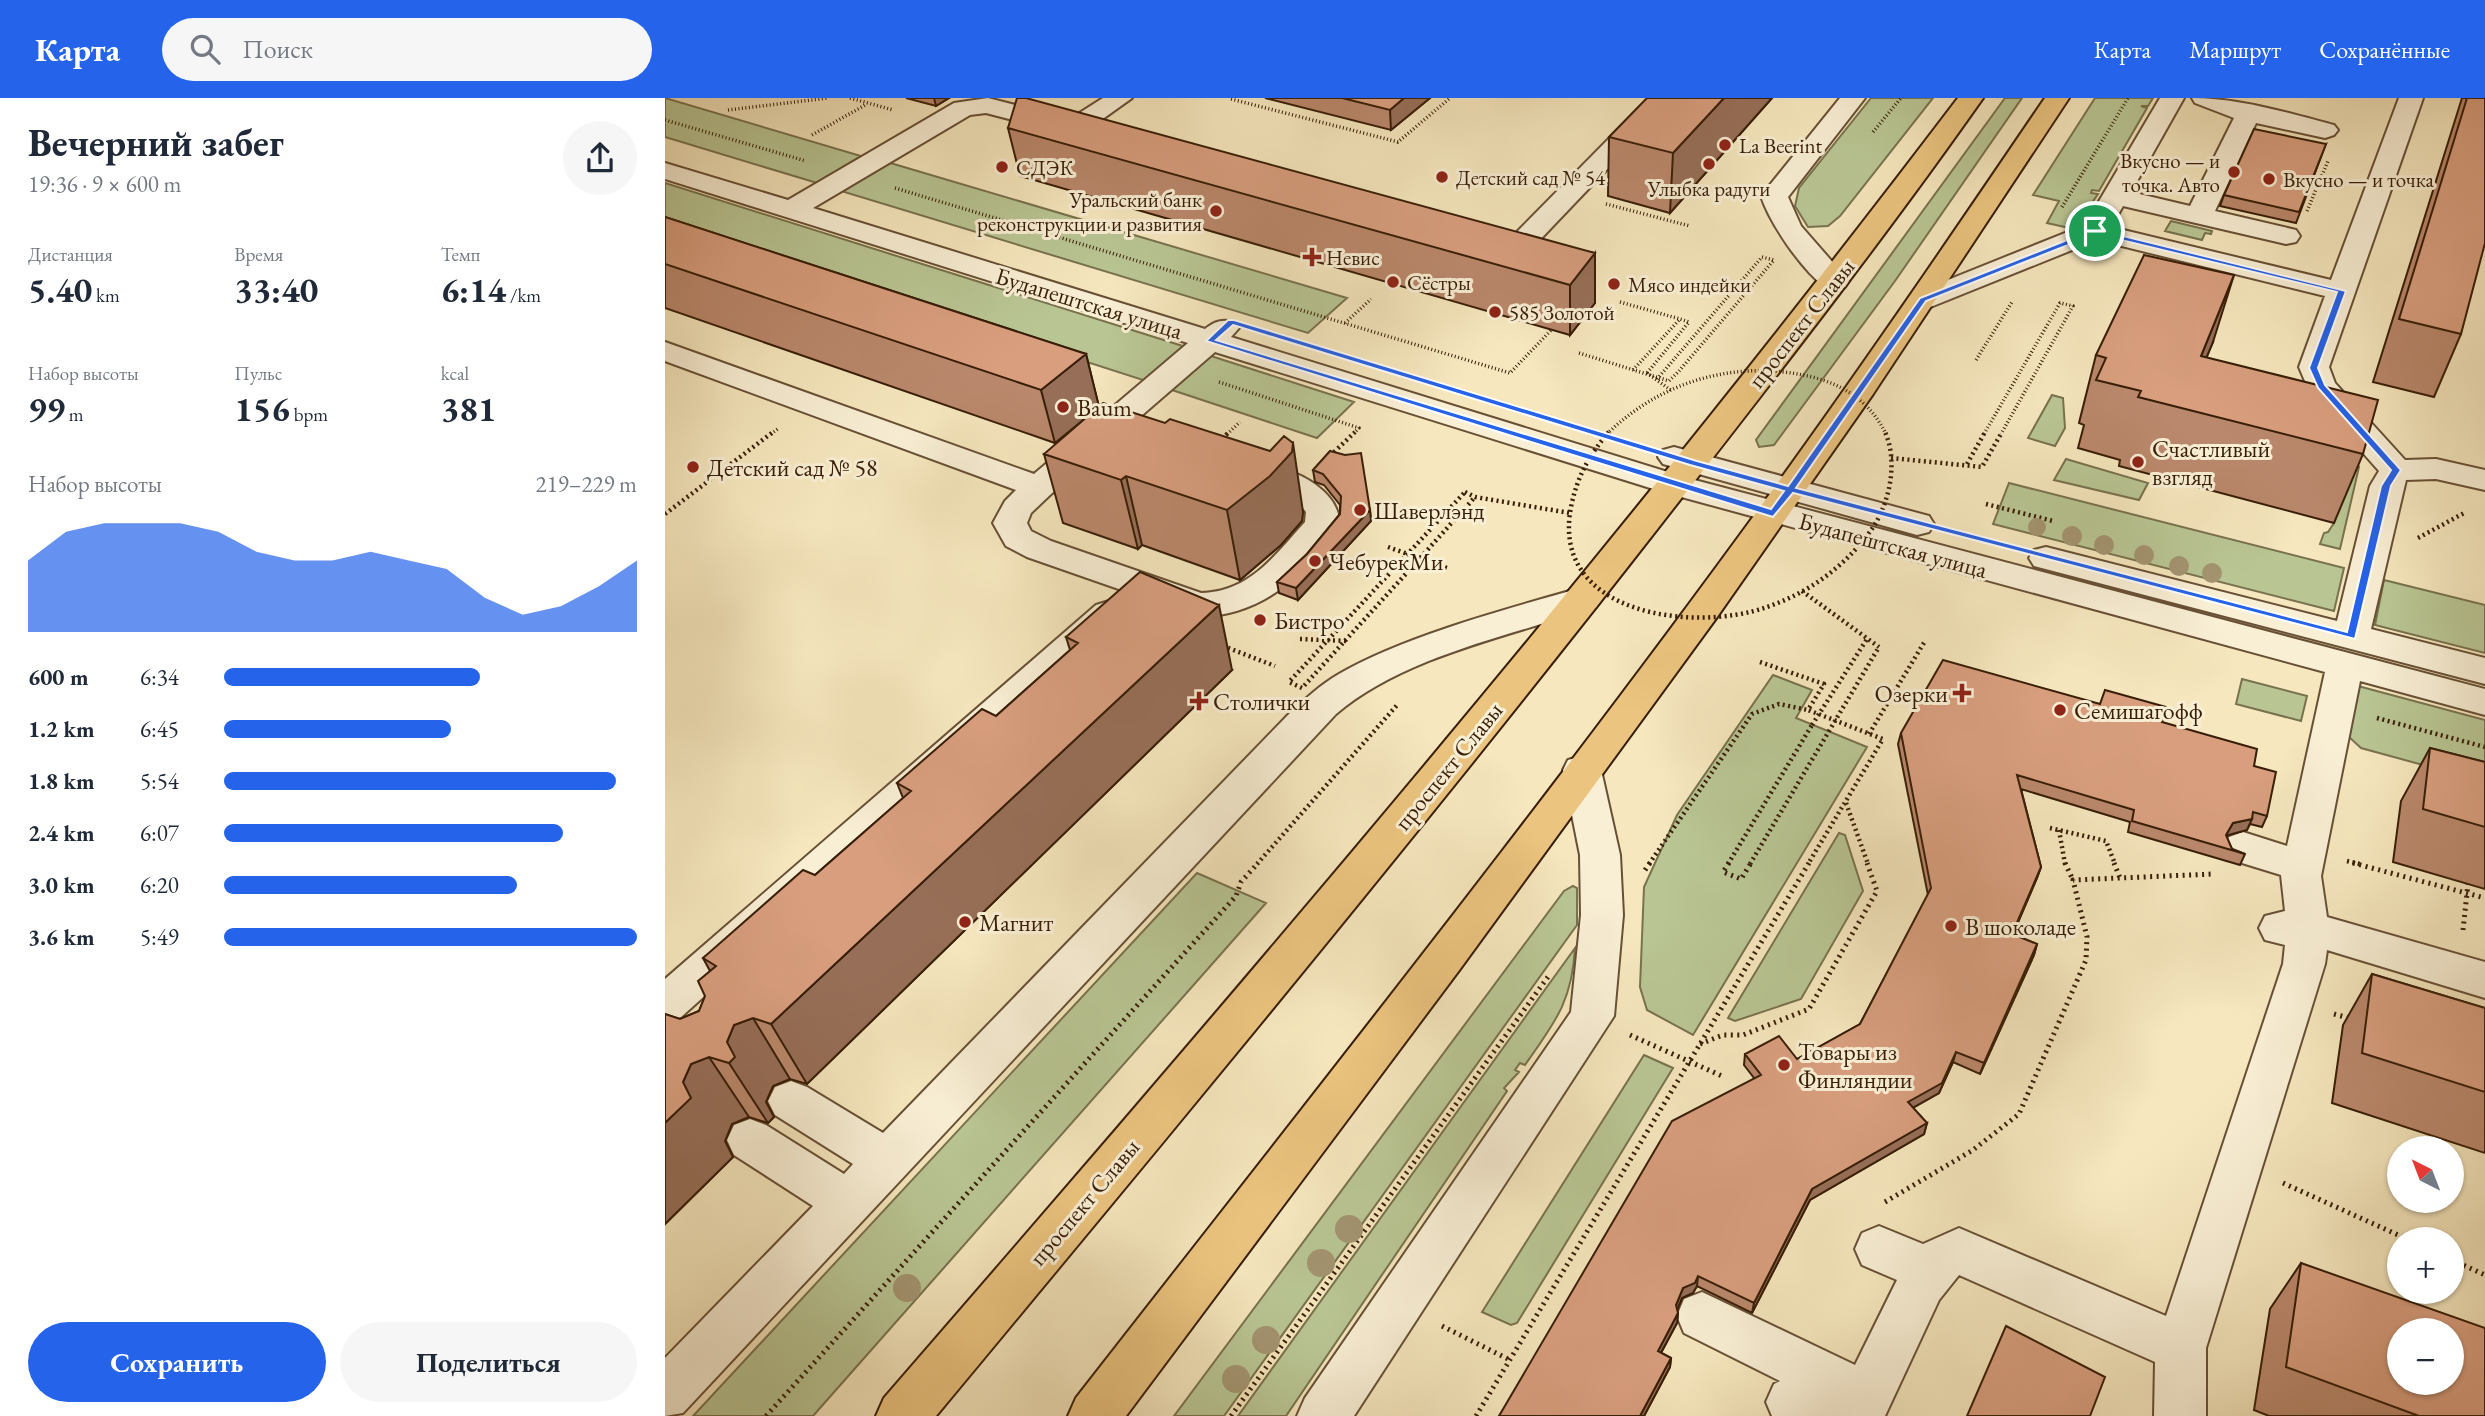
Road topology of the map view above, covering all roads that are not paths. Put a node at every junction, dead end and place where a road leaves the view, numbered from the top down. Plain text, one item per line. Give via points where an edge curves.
1 (1120, 98) edge
2 (1663, 98) edge
3 (1853, 98) edge
4 (1971, 98) edge
5 (2057, 98) edge
6 (2172, 98) edge
7 (2204, 98) edge
8 (2411, 98) edge
9 (2242, 113) junction
10 (1074, 128) junction
11 (2325, 130) road end
12 (1101, 136) edge
13 (665, 148) edge
14 (665, 171) edge
15 (816, 195) junction
16 (2117, 197) junction
17 (791, 210) junction
18 (2190, 214) junction
19 (2295, 228) road end
20 (2095, 231) junction
21 (1451, 233) edge
22 (1835, 281) junction
23 (2342, 291) junction
24 (1923, 300) junction
25 (1221, 331) junction
26 (665, 351) edge
27 (1204, 456) edge
28 (2396, 470) junction
29 (1684, 474) junction
30 (1039, 487) junction
31 (2479, 494) edge
32 (1781, 501) junction
33 (1139, 586) junction
34 (1584, 599) junction
35 (2348, 651) junction
36 (2485, 671) edge
37 (2485, 702) edge
38 (1582, 770) junction
39 (2305, 858) junction
40 (2231, 860) edge
41 (2294, 928) junction
42 (2485, 980) edge
43 (672, 1022) edge
44 (791, 1101) dead end
45 (750, 1140) dead end
46 (889, 1161) junction
47 (849, 1203) junction
48 (1702, 1316) dead end
49 (2181, 1348) junction
50 (665, 1395) edge
51 (1792, 1402) dead end
52 (1859, 1410) edge
53 (902, 1416) edge
54 (1094, 1416) edge
55 (1322, 1416) edge
56 (2180, 1416) edge

1 - 10 street
2 - 21 street via 1522,242 1491,244
3 - 22 street via 1774,196 1791,229
4 - 22 main road, проспект Славы
5 - 24 main road
6 - 16 street
7 - 9 street
8 - 23 street
9 - 11 street
9 - 18 street
10 - 12 street
10 - 15 street via 986,105 963,108
13 - 15 street, Будапештская улица
14 - 17 street, Будапештская улица
15 - 17 street
15 - 25 street, Будапештская улица
16 - 18 street
16 - 20 street
17 - 25 street, Будапештская улица
18 - 19 street
20 - 23 street
20 - 24 street
22 - 29 main road, проспект Славы
23 - 28 street via 2314,368 2321,386
24 - 32 main road
25 - 29 street, Будапештская улица
25 - 30 street via 1126,430
26 - 30 street
27 - 33 street via 1310,494 1323,509 1322,524 1259,591 1242,601 1199,605
28 - 31 street via 2436,469
28 - 35 street via 2386,486
29 - 32 street, Будапештская улица
29 - 34 main road, проспект Славы
30 - 33 street via 1017,508 1010,523 1018,538
32 - 35 street, Будапештская улица
32 - 38 main road
33 - 43 street via 1014,683
34 - 46 street via 1394,663 1360,678 1328,700
34 - 53 main road, проспект Славы via 1360,873
35 - 36 street, Будапештская улица
35 - 37 street, Будапештская улица
35 - 39 street
38 - 54 main road
38 - 55 street via 1600,855 1601,915 1592,1016
39 - 40 street
39 - 41 street
41 - 42 street
41 - 49 street via 2304,964
44 - 46 street
45 - 47 street
46 - 47 street
47 - 50 street
48 - 52 street
49 - 52 street via 1916,1243 1921,1284
49 - 56 street
51 - 52 street via 1813,1397

